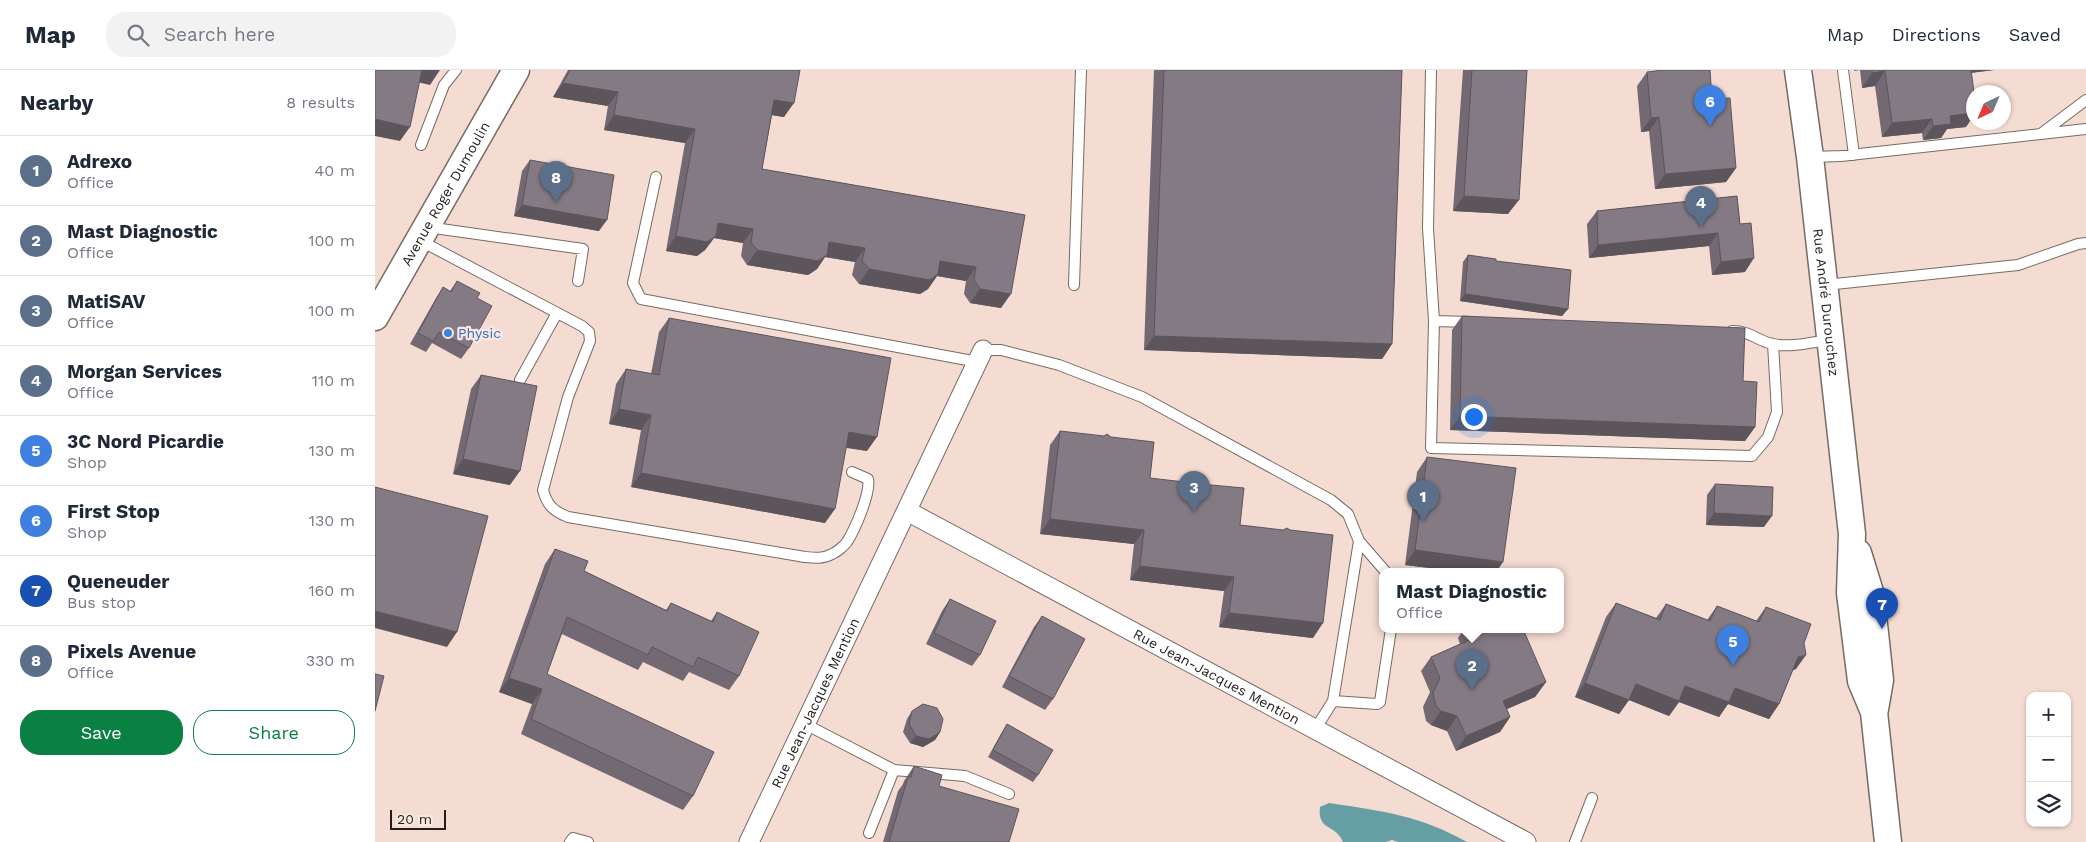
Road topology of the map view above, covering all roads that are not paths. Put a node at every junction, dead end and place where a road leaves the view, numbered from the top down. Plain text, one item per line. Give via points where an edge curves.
1 (456, 70) edge
2 (516, 70) edge
3 (1081, 70) edge
4 (1431, 70) edge
5 (1798, 70) edge
6 (1843, 70) edge
7 (2086, 100) edge
8 (2086, 129) edge
9 (2042, 134) junction
10 (421, 145) dead end
11 (1854, 155) junction
12 (1810, 157) junction
13 (656, 177) dead end
14 (423, 234) junction
15 (2086, 243) edge
16 (578, 281) dead end
17 (1074, 285) dead end
18 (1825, 285) junction
19 (557, 313) junction
20 (375, 318) edge
21 (1434, 321) junction
22 (1483, 322) edge
23 (1725, 330) edge
24 (1831, 340) junction
25 (1773, 344) junction
26 (981, 356) junction
27 (520, 380) dead end
28 (852, 472) dead end
29 (907, 510) junction
30 (1359, 541) junction
31 (1382, 568) edge
32 (1390, 633) edge
33 (1333, 701) junction
34 (805, 724) junction
35 (1316, 728) junction
36 (894, 770) junction
37 (1009, 794) dead end
38 (1592, 798) dead end
39 (869, 833) dead end
40 (570, 842) edge
41 (588, 842) edge
42 (749, 842) edge
43 (1526, 842) edge
44 (1575, 842) edge
45 (1888, 842) edge

1 - 10 lane via 444,85
2 - 14 main road, Avenue Roger Dumoulin
3 - 17 lane
4 - 21 lane via 1428,228
5 - 12 main road, Rue André Durouchez
6 - 11 lane
7 - 9 lane
8 - 9 lane
9 - 11 lane
11 - 12 lane
12 - 18 main road, Rue André Durouchez
13 - 26 lane via 633,283 641,299
14 - 16 lane via 583,249
14 - 19 lane
14 - 20 main road, Avenue Roger Dumoulin
15 - 18 lane via 2018,265
18 - 24 main road, Rue André Durouchez
19 - 27 lane
19 - 28 lane via 582,326 589,332 590,341 568,397 543,490 554,511 568,517 821,558 834,554 846,543 868,496 868,479
21 - 22 lane
21 - 25 lane via 1431,448 1751,456 1768,437 1777,412
23 - 25 lane via 1745,331
24 - 25 lane
24 - 45 main road, Rue André Durouchez via 1852,534 1870,592 1880,680 1874,712
26 - 29 street, Rue Jean-Jacques Mention
26 - 30 lane via 1001,350 1059,365 1142,397 1331,500 1348,514
29 - 34 street, Rue Jean-Jacques Mention
29 - 35 street, Rue Jean-Jacques Mention
30 - 31 lane
30 - 33 lane
32 - 33 lane via 1380,702
33 - 35 lane
34 - 36 lane
34 - 42 street, Rue Jean-Jacques Mention
35 - 43 street, Rue Jean-Jacques Mention
36 - 37 lane via 965,776
36 - 39 lane
38 - 44 lane
40 - 41 lane via 573,838

